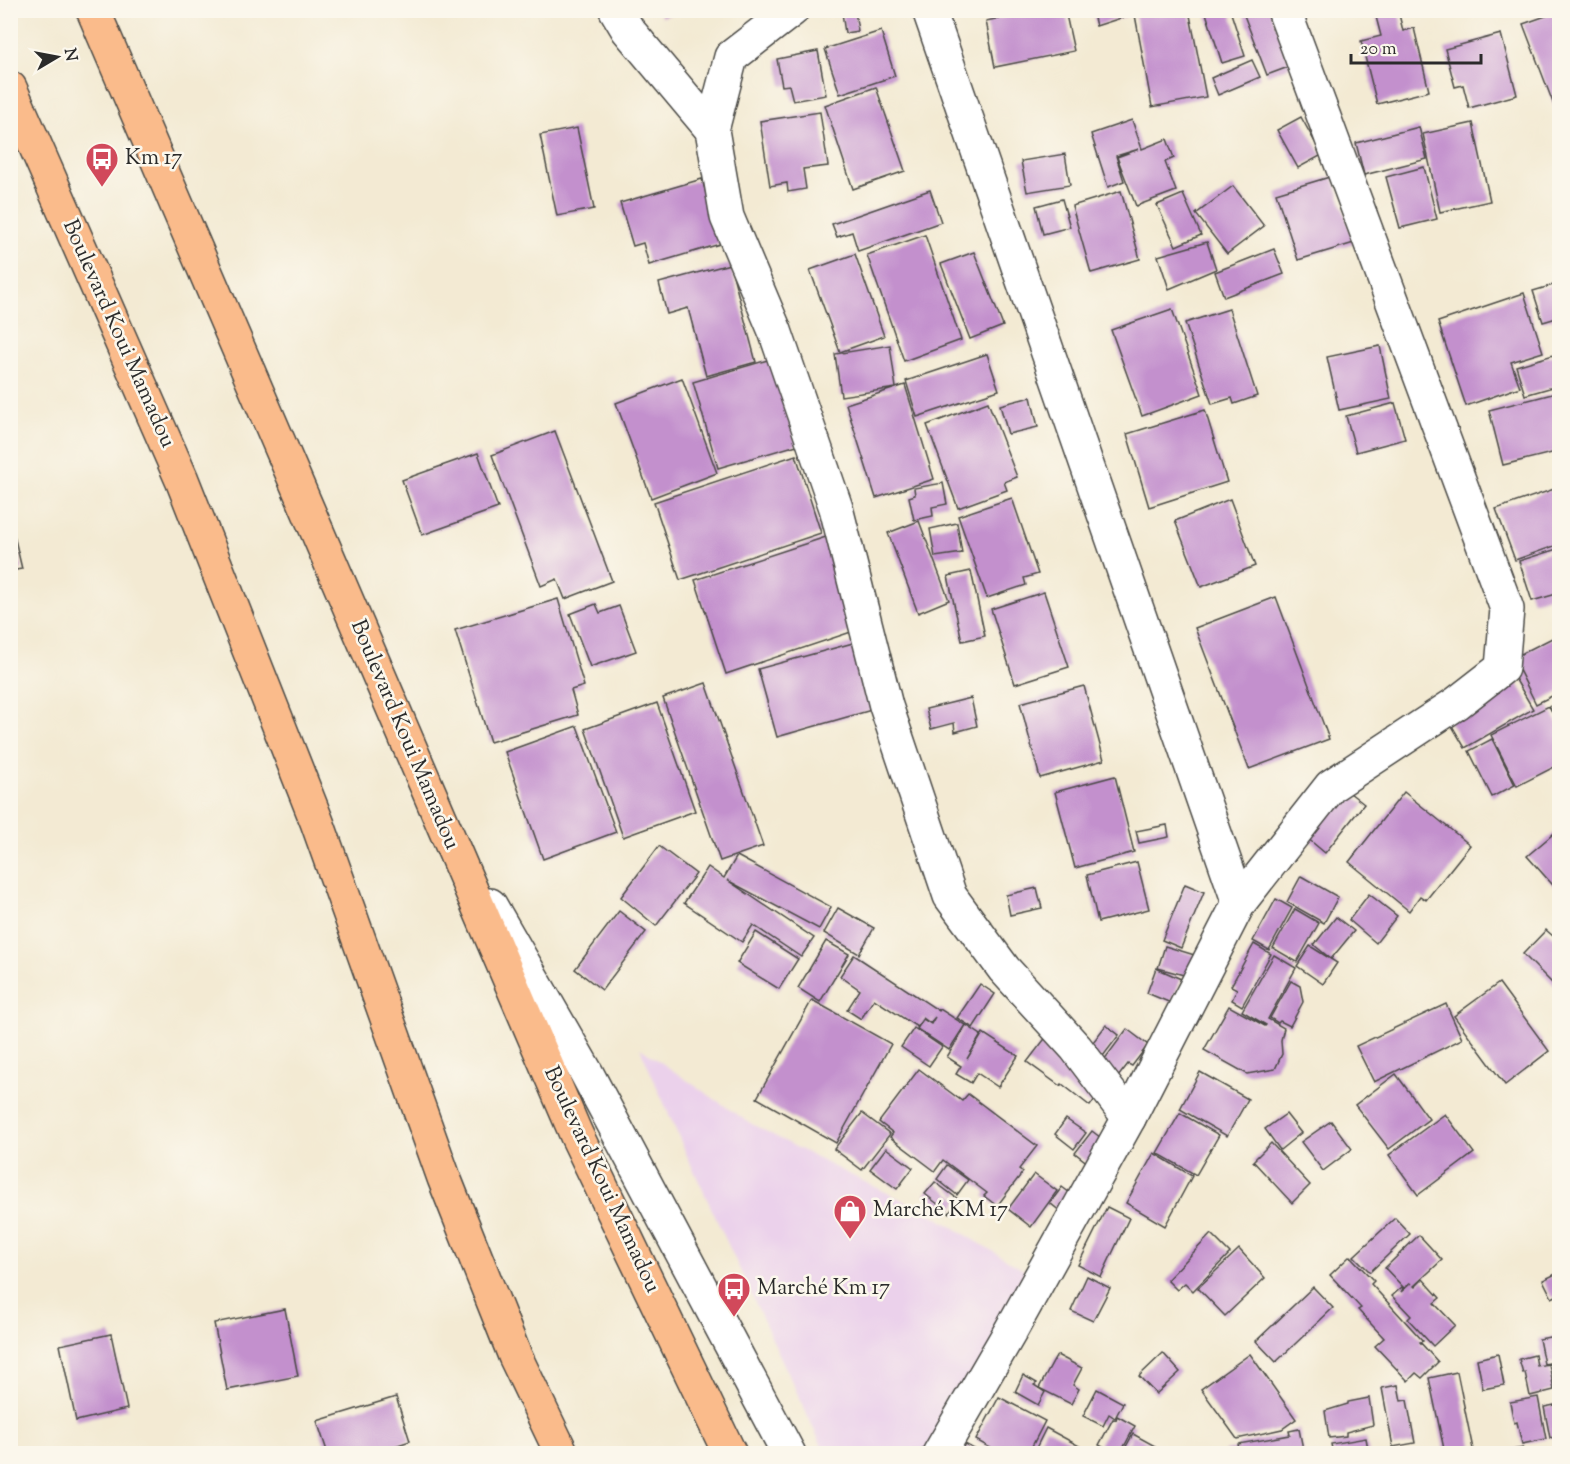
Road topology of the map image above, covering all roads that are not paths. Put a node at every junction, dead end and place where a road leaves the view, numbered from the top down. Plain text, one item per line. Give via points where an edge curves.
1 (93, 10) edge
2 (616, 10) edge
3 (792, 10) edge
4 (930, 10) edge
5 (1284, 10) edge
6 (10, 88) edge
7 (712, 130) junction
8 (439, 818) junction
9 (1239, 903) junction
10 (1129, 1118) junction
11 (562, 1454) edge
12 (730, 1454) edge
13 (789, 1454) edge
14 (939, 1454) edge

1 - 8 main road, Boulevard Koui Mamadou
2 - 7 street via 628,30
3 - 7 street via 731,57
4 - 9 street
5 - 9 street via 1507,609 1503,668 1457,704 1331,786
6 - 11 main road, Boulevard Koui Mamadou via 183,480 317,822 444,1178 515,1356
7 - 10 street via 728,217 775,331 836,508 886,706 950,896 1004,969 1076,1048
8 - 12 main road, Boulevard Koui Mamadou via 576,1134
8 - 13 street via 586,1072
9 - 10 street
10 - 14 street

